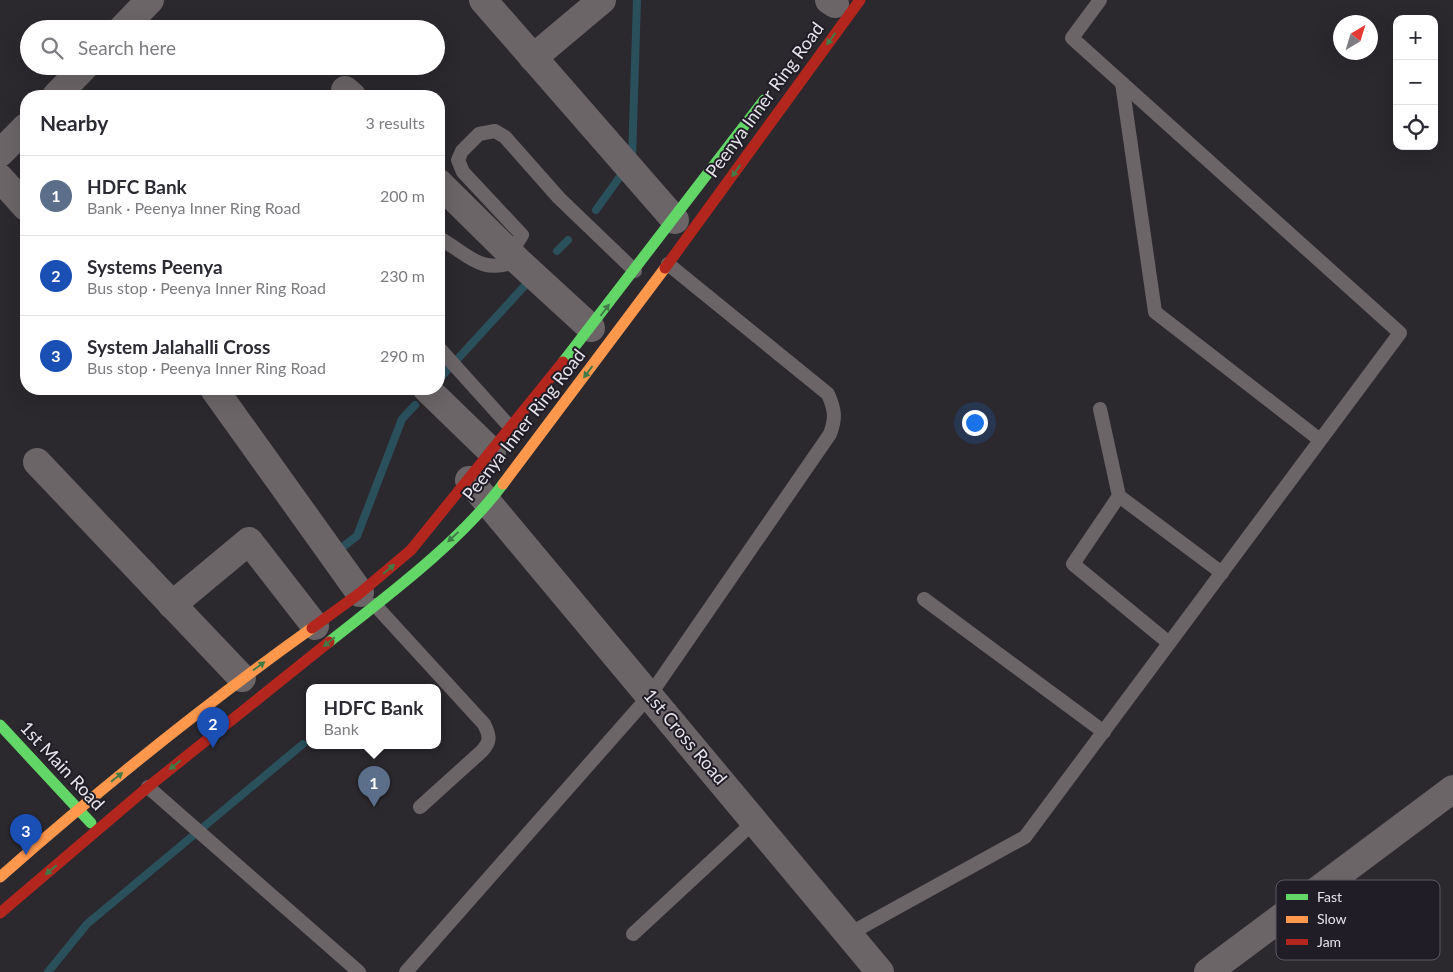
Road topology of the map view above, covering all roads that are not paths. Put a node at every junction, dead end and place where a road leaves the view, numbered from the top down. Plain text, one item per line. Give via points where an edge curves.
1 (150, 0) edge
2 (483, 0) edge
3 (602, 0) edge
4 (1100, 0) edge
5 (838, 3) edge
6 (131, 20) edge
7 (533, 58) junction
8 (76, 75) edge
9 (1122, 83) junction
10 (62, 90) edge
11 (770, 92) dead end
12 (20, 133) edge
13 (0, 154) edge
14 (0, 178) edge
15 (445, 189) edge
16 (20, 200) edge
17 (675, 220) junction
18 (445, 242) edge
19 (514, 257) junction
20 (668, 264) junction
21 (635, 271) junction
22 (591, 328) junction
23 (449, 358) edge
24 (218, 395) edge
25 (433, 395) edge
26 (1100, 409) dead end
27 (511, 428) junction
28 (1320, 440) junction
29 (492, 452) junction
30 (37, 462) dead end
31 (469, 480) junction
32 (1119, 496) junction
33 (489, 503) junction
34 (1222, 573) junction
35 (368, 599) junction
36 (924, 599) dead end
37 (172, 604) junction
38 (314, 626) junction
39 (1169, 643) junction
40 (242, 678) junction
41 (650, 695) junction
42 (0, 725) edge
43 (1104, 732) junction
44 (148, 787) junction
45 (1453, 789) edge
46 (420, 807) dead end
47 (79, 808) junction
48 (755, 821) junction
49 (97, 830) junction
50 (0, 877) edge
51 (1331, 880) edge
52 (0, 913) edge
53 (1276, 921) edge
54 (633, 934) dead end
55 (849, 934) junction
56 (359, 972) edge
57 (406, 972) edge
58 (880, 972) edge
59 (1208, 972) edge

1 - 6 street
2 - 7 street
3 - 7 street
4 - 9 lane via 1072,38
5 -> 20 main road, Peenya Inner Ring Road
7 - 17 street
8 - 10 street
9 - 28 lane via 1155,312
9 - 28 lane via 1400,333
11 - 17 main road, Peenya Inner Ring Road
12 - 13 street
14 - 16 street
15 - 19 street
17 - 21 main road, Peenya Inner Ring Road
18 - 19 lane via 474,262 487,266 507,265
19 - 21 lane via 522,235 463,172 458,160 462,151 479,134 494,131 506,137 559,198
19 - 22 street
20 -> 33 main road, Peenya Inner Ring Road
20 - 41 lane via 828,394 835,420 830,434
22 -> 21 main road, Peenya Inner Ring Road
22 - 27 main road, Peenya Inner Ring Road
23 - 27 lane
24 - 35 street
25 - 29 street
26 - 32 lane
27 - 29 main road, Peenya Inner Ring Road
28 - 34 lane
29 - 31 main road, Peenya Inner Ring Road
30 - 37 street
31 - 33 street, 1st Cross Road
35 -> 31 main road, Peenya Inner Ring Road
32 - 34 lane
32 - 39 lane via 1073,564
33 -> 35 main road, Peenya Inner Ring Road via 411,577
33 - 41 street, 1st Cross Road
34 - 39 lane
35 - 38 main road, Peenya Inner Ring Road
35 -> 44 main road, Peenya Inner Ring Road
35 - 46 lane via 490,734 489,744
36 - 43 lane
37 - 38 street via 249,541
37 - 40 street
40 -> 38 main road, Peenya Inner Ring Road
39 - 43 lane
47 -> 40 main road, Peenya Inner Ring Road
41 - 48 street, 1st Cross Road
41 - 57 lane
42 - 47 main road, 1st Main Road
43 - 55 lane via 1025,837
44 - 49 main road, Peenya Inner Ring Road
44 - 56 lane
45 - 51 street
47 - 49 main road, 1st Main Road
47 - 50 main road, Peenya Inner Ring Road
48 - 54 lane
48 - 55 street, 1st Cross Road
49 -> 52 main road, Peenya Inner Ring Road
53 - 59 street
55 - 58 street, 1st Cross Road

